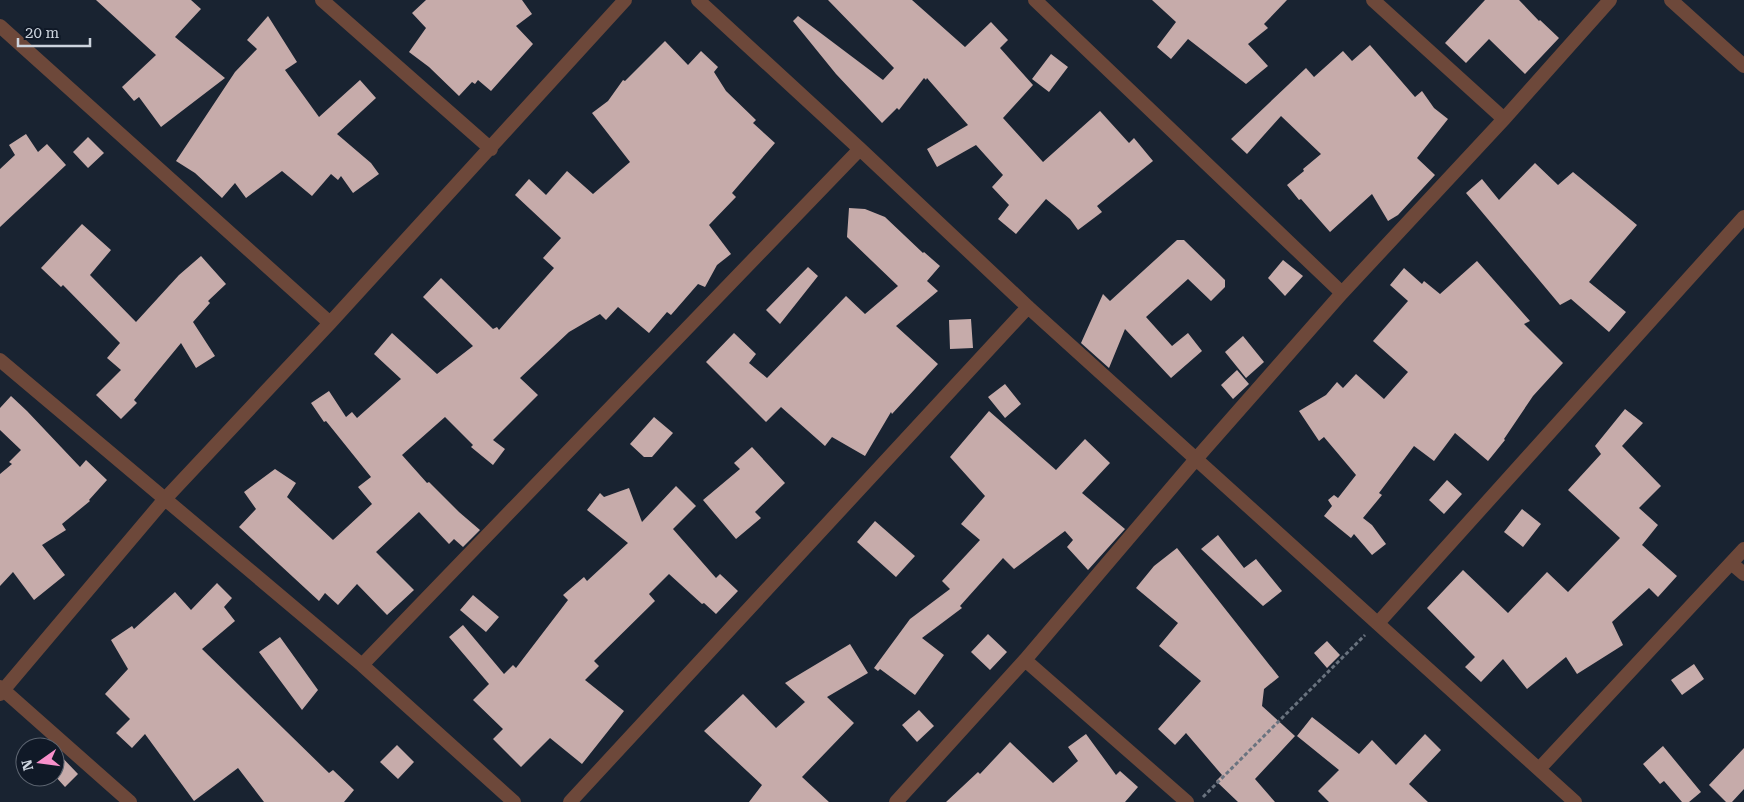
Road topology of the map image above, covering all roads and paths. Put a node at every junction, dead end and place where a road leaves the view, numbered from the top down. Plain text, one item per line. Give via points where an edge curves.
1 (322, 0) edge
2 (625, 0) edge
3 (698, 0) edge
4 (1035, 0) edge
5 (1373, 0) edge
6 (1610, 0) edge
7 (1671, 0) edge
8 (0, 26) edge
9 (1744, 66) edge
10 (1504, 119) junction
11 (860, 148) junction
12 (491, 149) junction
13 (1744, 217) edge
14 (1342, 292) junction
15 (1028, 307) junction
16 (330, 323) junction
17 (0, 360) edge
18 (1196, 459) junction
19 (164, 500) junction
20 (1744, 549) edge
21 (1731, 563) junction
22 (1744, 574) edge
23 (1378, 623) junction
24 (1025, 660) junction
25 (362, 665) junction
26 (1, 690) edge
27 (1539, 769) junction
28 (130, 802) edge
29 (514, 802) edge
30 (570, 802) edge
31 (896, 802) edge
32 (1187, 802) edge
33 (1198, 802) edge
34 (1575, 802) edge

1 - 12 street
2 - 12 street
3 - 11 street
4 - 14 street
5 - 10 street
6 - 10 street
7 - 9 street
8 - 16 street
10 - 14 street
11 - 15 street
11 - 25 street
12 - 16 street
13 - 23 street
14 - 18 street
15 - 18 street
15 - 30 street
16 - 19 street
17 - 19 street
18 - 23 street
18 - 24 street
19 - 25 street
19 - 26 street
20 - 21 street
21 - 22 street
21 - 27 street
23 - 27 street
23 - 33 path
24 - 31 street
24 - 32 street
25 - 29 street
26 - 28 street
27 - 34 street

